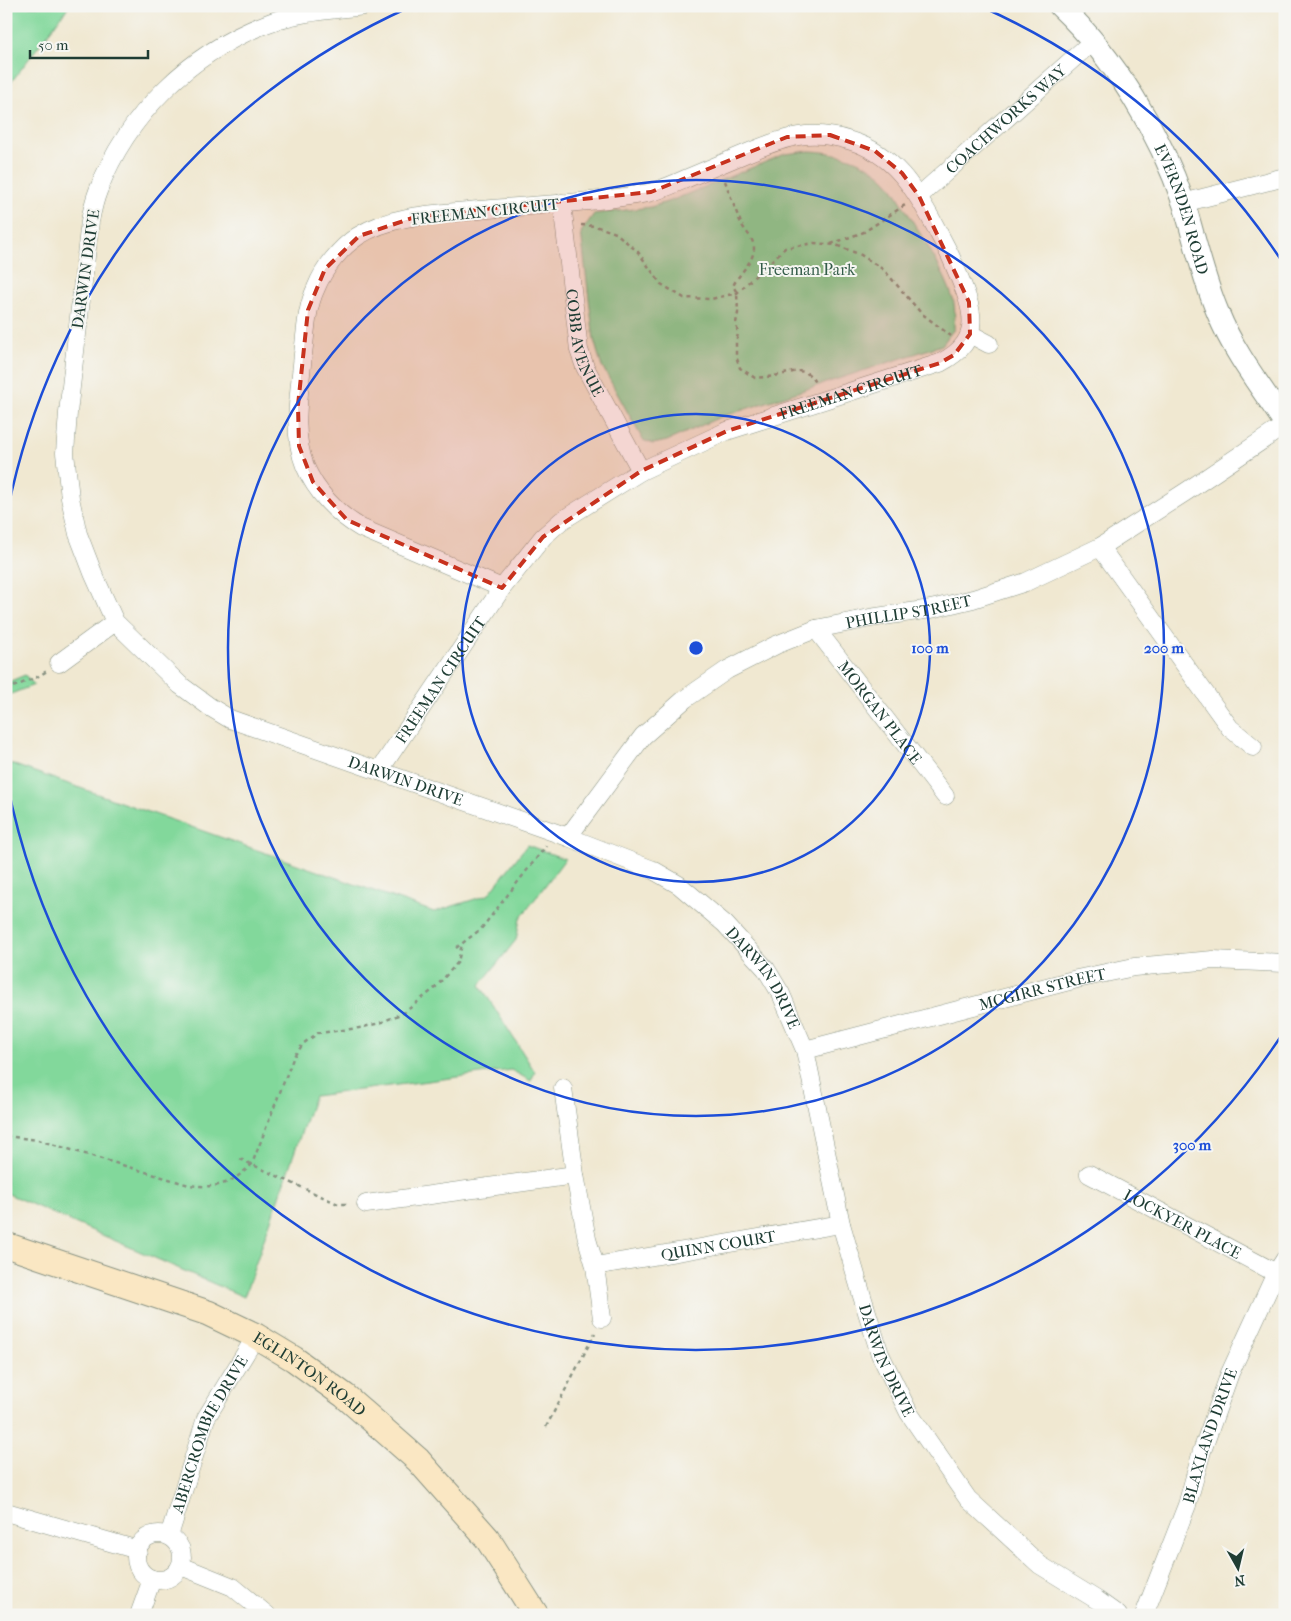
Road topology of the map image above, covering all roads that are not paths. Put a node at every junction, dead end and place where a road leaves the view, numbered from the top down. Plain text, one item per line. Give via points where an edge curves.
1 (363, 6) edge
2 (1060, 6) edge
3 (1093, 42) junction
4 (1285, 177) edge
5 (919, 196) junction
6 (562, 203) junction
7 (1183, 203) junction
8 (967, 340) junction
9 (989, 344) dead end
10 (1285, 424) edge
11 (641, 471) junction
12 (1100, 547) junction
13 (502, 588) junction
14 (115, 622) junction
15 (816, 629) junction
16 (58, 663) road end
17 (1253, 746) dead end
18 (379, 771) junction
19 (945, 796) dead end
20 (560, 834) junction
21 (1285, 963) edge
22 (805, 1050) junction
23 (563, 1088) dead end
24 (1089, 1174) dead end
25 (575, 1175) junction
26 (366, 1204) road end
27 (841, 1224) junction
28 (6, 1245) edge
29 (595, 1266) junction
30 (1280, 1266) edge
31 (602, 1318) road end
32 (256, 1336) junction
33 (6, 1512) edge
34 (169, 1536) junction
35 (138, 1550) junction
36 (181, 1566) junction
37 (152, 1579) junction
38 (140, 1615) edge
39 (267, 1615) edge
40 (536, 1615) edge
41 (1118, 1615) edge
42 (1144, 1615) edge

1 - 14 street, DARWIN DRIVE via 267,23 222,45 170,83 120,145 107,168 90,220 65,453 78,534
2 - 3 street, EVERNDEN ROAD
3 - 5 street, COACHWORKS WAY
3 - 7 street, EVERNDEN ROAD via 1138,105 1159,144
4 - 7 street
5 - 6 street, FREEMAN CIRCUIT via 902,173 875,151 830,135 808,134 787,137 651,192
5 - 8 street, FREEMAN CIRCUIT via 955,265 969,302 972,320
6 - 11 street, COBB AVENUE via 579,350
6 - 13 street, FREEMAN CIRCUIT via 418,216 385,224 358,236 340,252 325,269 308,310 297,426 299,446 313,482 330,505 361,528
7 - 10 street, EVERNDEN ROAD via 1217,312 1239,355
8 - 9 street
8 - 11 street, FREEMAN CIRCUIT via 954,355 940,363 727,431
10 - 12 street, PHILLIP STREET
11 - 13 street, FREEMAN CIRCUIT via 580,508 543,536
12 - 15 street, PHILLIP STREET via 1026,582 973,599
12 - 17 street via 1230,728
13 - 18 street, FREEMAN CIRCUIT
14 - 16 street
14 - 18 street, DARWIN DRIVE via 180,684 230,719
15 - 19 street, MORGAN PLACE
15 - 20 street, PHILLIP STREET via 727,670 685,699 643,736
18 - 20 street, DARWIN DRIVE
20 - 22 street, DARWIN DRIVE via 653,870 704,904 766,969 781,994
21 - 22 street, MCGIRR STREET via 1212,960 1134,967
22 - 27 street, DARWIN DRIVE
23 - 25 street
24 - 30 street, LOCKYER PLACE
25 - 26 street
25 - 29 street
27 - 29 street, QUINN COURT
27 - 41 street, DARWIN DRIVE via 880,1354 909,1413 968,1499 1040,1565
28 - 32 main road, EGLINTON ROAD via 208,1313
29 - 31 street
30 - 42 street, BLAXLAND DRIVE via 1230,1373 1187,1505
32 - 34 street, ABERCROMBIE DRIVE via 206,1418
32 - 40 main road, EGLINTON ROAD via 345,1396 418,1460 487,1538
33 - 35 street
34 - 35 street via 154,1535 141,1543
34 - 36 street via 182,1552
35 - 37 street via 139,1567
36 - 37 street via 169,1578
36 - 39 street via 233,1587
37 - 38 street

